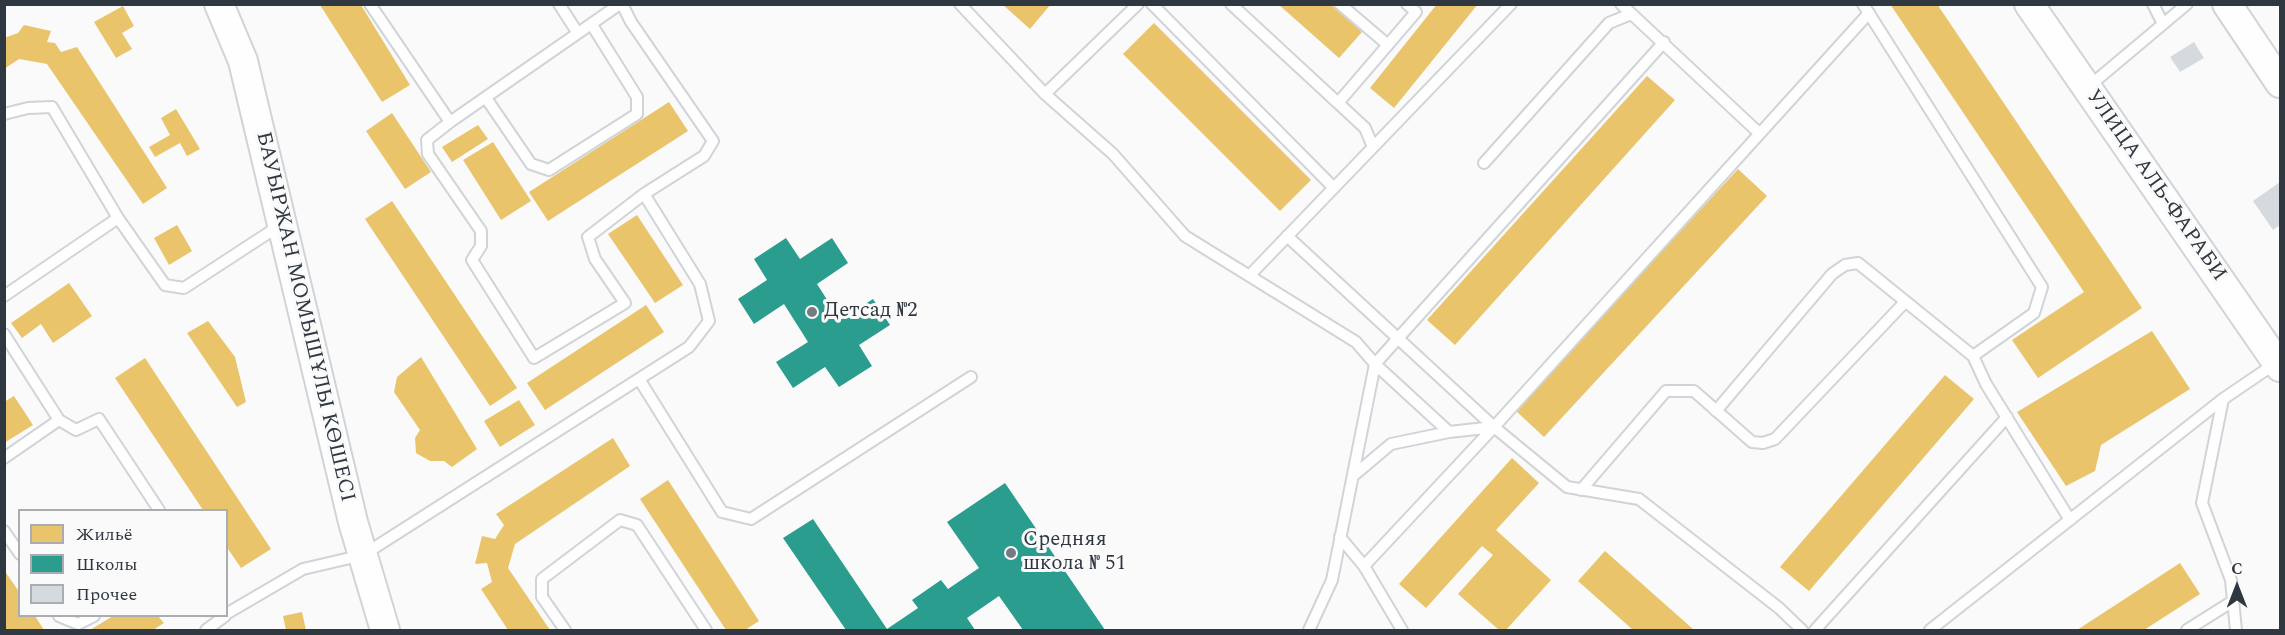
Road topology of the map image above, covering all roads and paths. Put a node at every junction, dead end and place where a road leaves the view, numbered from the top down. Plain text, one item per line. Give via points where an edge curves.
1 (219, 4) edge
2 (370, 4) edge
3 (559, 4) edge
4 (621, 4) edge
5 (1138, 4) edge
6 (1152, 4) edge
7 (1231, 4) edge
8 (1341, 4) edge
9 (1621, 4) edge
10 (2029, 4) edge
11 (2153, 4) edge
12 (2187, 4) edge
13 (2227, 4) edge
14 (1509, 5) edge
15 (966, 7) edge
16 (1415, 7) edge
17 (1866, 9) edge
18 (1631, 14) junction
19 (2163, 24) junction
20 (592, 25) junction
21 (578, 32) junction
22 (1664, 42) junction
23 (1388, 45) junction
24 (2280, 83) edge
25 (2087, 88) junction
26 (1045, 94) junction
27 (486, 98) junction
28 (1338, 103) junction
29 (4, 114) edge
30 (450, 122) junction
31 (1760, 133) junction
32 (1373, 147) junction
33 (1484, 163) dead end
34 (1334, 188) junction
35 (644, 194) junction
36 (118, 218) junction
37 (282, 224) junction
38 (1287, 236) junction
39 (1249, 276) junction
40 (4, 296) edge
41 (1905, 302) junction
42 (4, 334) edge
43 (1397, 339) junction
44 (1973, 356) junction
45 (2279, 363) edge
46 (1375, 364) junction
47 (971, 377) dead end
48 (639, 379) junction
49 (2223, 399) junction
50 (1716, 411) junction
51 (2007, 417) junction
52 (59, 420) junction
53 (1494, 427) junction
54 (1449, 432) junction
55 (4, 458) edge
56 (1353, 476) junction
57 (1581, 490) junction
58 (158, 509) edge
59 (2070, 520) junction
60 (4, 531) edge
61 (1340, 537) junction
62 (18, 551) edge
63 (363, 555) junction
64 (1364, 566) junction
65 (2233, 601) junction
66 (228, 613) edge
67 (63, 617) edge
68 (90, 617) edge
69 (222, 617) edge
70 (206, 630) edge
71 (385, 630) edge
72 (564, 630) edge
73 (706, 630) edge
74 (1309, 630) edge
75 (1402, 630) edge
76 (1802, 630) edge
77 (1815, 630) edge
78 (1930, 630) edge
79 (2187, 630) edge
80 (2236, 630) edge

1 - 37 street, БАУЫРЖАН МОМЫШҰЛЫ КӨШЕСІ via 243,61
2 - 30 lane
3 - 21 lane
4 - 20 lane
4 - 35 lane via 713,141 704,156
5 - 26 lane
6 - 34 lane
7 - 28 lane
8 - 23 lane
9 - 18 lane
10 - 25 street, УЛИЦА АЛЬ-ФАРАБИ
11 - 19 lane
12 - 19 lane
13 - 24 street
14 - 32 lane
15 - 26 lane
16 - 23 lane
17 - 31 lane
17 - 44 lane via 2042,287 2034,313
18 - 22 lane
18 - 33 lane via 1609,23
19 - 25 lane
20 - 21 lane
20 - 27 lane via 637,97 637,114 549,170 531,164
21 - 27 lane
22 - 31 lane
22 - 43 lane
23 - 28 lane
25 - 45 street, УЛИЦА АЛЬ-ФАРАБИ
26 - 39 lane via 1113,154 1185,236
27 - 30 lane
28 - 32 lane via 1365,128
29 - 36 lane via 52,107
30 - 35 lane via 427,140 428,154 481,231 481,246 472,260 534,358 625,303 595,259 588,237
31 - 53 lane
32 - 34 lane
34 - 38 lane
35 - 48 lane via 700,284 709,321 689,347
36 - 37 lane via 165,285 184,288
36 - 40 lane
37 - 63 street, БАУЫРЖАН МОМЫШҰЛЫ КӨШЕСІ
38 - 39 lane
38 - 43 lane
39 - 46 lane via 1356,342
41 - 44 lane
41 - 50 lane via 1775,439 1752,442
41 - 50 lane via 1858,263 1845,265 1832,274
42 - 52 lane
43 - 46 lane
43 - 53 lane
44 - 51 lane
45 - 49 lane
46 - 54 lane
46 - 56 lane
47 - 48 lane via 751,519 722,512
48 - 63 lane
49 - 59 lane
49 - 65 lane via 2202,503 2231,580
50 - 57 lane via 1694,392 1666,391
51 - 59 lane
51 - 77 lane
52 - 55 lane
52 - 58 lane via 76,430 99,419
53 - 54 lane
53 - 57 lane via 1567,488
53 - 64 lane
54 - 56 lane via 1391,444
56 - 61 lane
57 - 76 lane via 1639,499
59 - 78 lane
60 - 62 lane
61 - 64 lane
61 - 74 lane via 1332,580
63 - 66 lane via 303,569
63 - 71 street, БАУЫРЖАН МОМЫШҰЛЫ КӨШЕСІ
64 - 75 lane
65 - 79 lane
65 - 80 lane
67 - 68 lane via 78,624
69 - 70 lane
72 - 73 lane via 542,597 542,579 620,520 637,525

